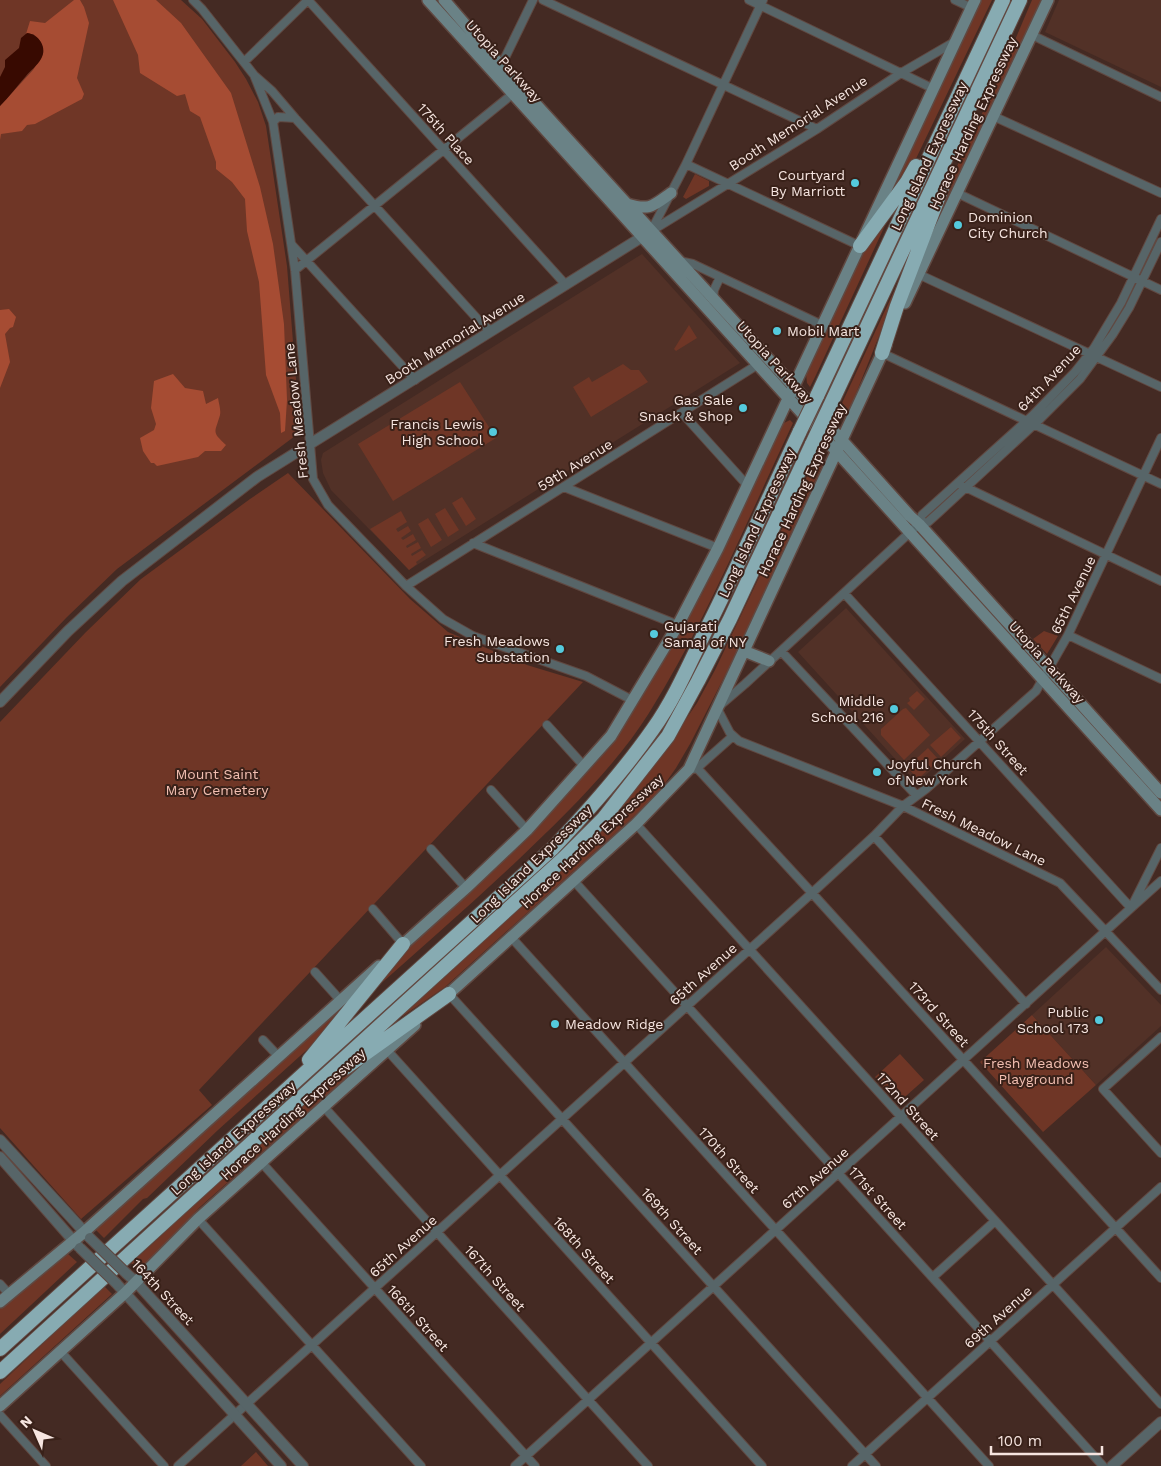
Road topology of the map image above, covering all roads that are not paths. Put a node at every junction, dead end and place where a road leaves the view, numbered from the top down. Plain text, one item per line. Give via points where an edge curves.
1 (193, 0) edge
2 (308, 0) edge
3 (428, 0) edge
4 (444, 0) edge
5 (533, 0) edge
6 (543, 0) edge
7 (749, 0) edge
8 (955, 0) edge
9 (1003, 0) edge
10 (1020, 0) edge
11 (1048, 0) edge
12 (762, 3) edge
13 (974, 4) edge
14 (1032, 36) junction
15 (956, 41) junction
16 (244, 62) junction
17 (499, 71) junction
18 (901, 73) junction
19 (986, 73) junction
20 (968, 75) junction
21 (254, 76) junction
22 (723, 84) junction
23 (934, 88) junction
24 (517, 90) junction
25 (1161, 97) edge
26 (993, 116) junction
27 (295, 118) junction
28 (273, 122) junction
29 (816, 129) junction
30 (444, 150) junction
31 (686, 164) junction
32 (729, 184) junction
33 (670, 193) junction
34 (957, 193) junction
35 (1161, 193) edge
36 (626, 203) junction
37 (376, 206) junction
38 (1161, 219) edge
39 (646, 234) junction
40 (1161, 242) edge
41 (292, 245) junction
42 (860, 246) junction
43 (679, 261) junction
44 (308, 262) junction
45 (295, 270) junction
46 (918, 274) junction
47 (720, 277) junction
48 (1138, 279) junction
49 (566, 286) junction
50 (1161, 290) edge
51 (713, 300) junction
52 (822, 325) junction
53 (492, 331) junction
54 (882, 353) junction
55 (1094, 355) junction
56 (757, 366) junction
57 (414, 380) junction
58 (794, 386) junction
59 (1161, 387) edge
60 (788, 399) junction
61 (682, 413) junction
62 (1027, 420) junction
63 (1035, 424) junction
64 (1161, 438) edge
65 (842, 440) junction
66 (309, 445) junction
67 (837, 451) junction
68 (1143, 476) junction
69 (957, 483) junction
70 (1161, 484) edge
71 (747, 485) junction
72 (564, 487) junction
73 (965, 488) junction
74 (919, 524) junction
75 (910, 533) junction
76 (474, 543) junction
77 (718, 548) junction
78 (1106, 555) junction
79 (1161, 581) edge
80 (406, 586) junction
81 (844, 593) junction
82 (678, 625) junction
83 (1068, 635) junction
84 (744, 651) junction
85 (781, 651) junction
86 (769, 661) junction
87 (1046, 674) junction
88 (1161, 679) edge
89 (632, 700) junction
90 (0, 702) edge
91 (717, 708) junction
92 (548, 725) dead end
93 (733, 736) junction
94 (980, 741) junction
95 (584, 766) junction
96 (693, 769) junction
97 (490, 790) dead end
98 (1161, 793) edge
99 (916, 796) junction
100 (902, 806) junction
101 (1161, 810) edge
102 (636, 824) junction
103 (527, 830) junction
104 (874, 836) junction
105 (1161, 848) edge
106 (431, 849) dead end
107 (574, 881) junction
108 (1161, 881) edge
109 (466, 888) junction
110 (812, 893) junction
111 (1131, 908) junction
112 (373, 909) dead end
113 (1106, 932) junction
114 (512, 937) junction
115 (403, 944) junction
116 (750, 949) junction
117 (315, 972) dead end
118 (1161, 990) edge
119 (449, 994) junction
120 (341, 1001) junction
121 (1026, 1004) junction
122 (687, 1006) junction
123 (1161, 1037) edge
124 (264, 1040) dead end
125 (387, 1050) junction
126 (279, 1057) junction
127 (964, 1060) junction
128 (624, 1062) junction
129 (281, 1094) junction
130 (293, 1104) junction
131 (324, 1107) junction
132 (901, 1117) junction
133 (562, 1119) junction
134 (0, 1140) edge
135 (1161, 1153) edge
136 (0, 1157) edge
137 (262, 1163) junction
138 (839, 1174) junction
139 (500, 1175) junction
140 (1161, 1187) edge
141 (198, 1219) junction
142 (995, 1221) junction
143 (1115, 1228) junction
144 (776, 1230) junction
145 (437, 1232) junction
146 (86, 1235) junction
147 (77, 1244) junction
148 (933, 1277) junction
149 (132, 1278) junction
150 (1161, 1278) edge
151 (0, 1284) edge
152 (1052, 1284) junction
153 (714, 1286) junction
154 (374, 1288) junction
155 (125, 1293) junction
156 (4, 1298) edge
157 (990, 1341) junction
158 (651, 1343) junction
159 (312, 1345) junction
160 (0, 1348) edge
161 (60, 1351) junction
162 (0, 1372) edge
163 (928, 1398) junction
164 (588, 1400) junction
165 (246, 1404) junction
166 (1161, 1404) edge
167 (0, 1406) edge
168 (0, 1415) edge
169 (234, 1415) junction
170 (1161, 1422) edge
171 (865, 1454) junction
172 (526, 1456) junction
173 (46, 1466) edge
174 (164, 1466) edge
175 (178, 1466) edge
176 (281, 1466) edge
177 (303, 1466) edge
178 (422, 1466) edge
179 (515, 1466) edge
180 (535, 1466) edge
181 (648, 1466) edge
182 (762, 1466) edge
183 (852, 1466) edge
184 (876, 1466) edge
185 (989, 1466) edge
186 (1103, 1466) edge
187 (1112, 1466) edge

1 - 16 street, Fresh Meadow Lane
2 - 16 street
2 - 30 street, 175th Place
3 - 17 main road, Utopia Parkway
4 - 17 main road, Utopia Parkway
5 - 17 street
6 - 22 street
7 - 12 street
8 - 13 street
9 - 20 highway, Long Island Expressway
10 - 19 highway, Long Island Expressway
11 - 14 main road, Horace Harding Expressway
12 - 18 street
12 - 22 street
13 - 15 main road
14 - 25 street
14 - 26 main road, Horace Harding Expressway
15 - 18 street, Booth Memorial Avenue
15 - 23 main road
16 - 21 street, Fresh Meadow Lane
17 - 24 main road, Utopia Parkway
18 - 23 street
18 - 29 street, Booth Memorial Avenue
19 - 54 highway
19 - 130 highway, Long Island Expressway, bridge via 730,619 668,736 603,819 564,858
20 - 42 highway via 907,182
20 - 129 highway, Long Island Expressway, bridge via 716,611 654,728 621,772 553,848
21 - 27 street
21 - 28 street, Fresh Meadow Lane
22 - 29 street
22 - 31 street
23 - 42 main road
24 - 30 street
24 - 36 main road, Utopia Parkway
24 - 39 main road, Utopia Parkway
26 - 34 main road, Horace Harding Expressway
26 - 35 street
27 - 28 street via 278,117
27 - 37 street
28 - 41 street, Fresh Meadow Lane
29 - 32 street, Booth Memorial Avenue
30 - 37 street
30 - 49 street, 175th Place
31 - 32 street
31 - 33 street
32 - 39 street, Booth Memorial Avenue
32 - 42 street
33 - 36 main road via 646,208
33 - 39 street
34 - 46 main road, Horace Harding Expressway
34 - 48 street
36 - 39 main road, Utopia Parkway
37 - 44 street
37 - 53 street via 482,324
38 - 48 street, 64th Avenue
39 - 43 main road, Utopia Parkway
39 - 49 street, Booth Memorial Avenue
39 - 56 main road, Utopia Parkway
40 - 48 street, 64th Avenue
41 - 44 street
41 - 45 street, Fresh Meadow Lane
42 - 52 main road
43 - 47 street
43 - 51 main road, Utopia Parkway
44 - 45 street
44 - 57 street
45 - 66 street, Fresh Meadow Lane
46 - 54 main road, Horace Harding Expressway
46 - 55 street
47 - 51 street
47 - 52 street
48 - 50 street
48 - 55 street, 64th Avenue via 1116,311
49 - 53 street, Booth Memorial Avenue
51 - 58 main road, Utopia Parkway
52 - 58 main road
53 - 57 street, Booth Memorial Avenue
54 - 62 street
54 - 65 main road, Horace Harding Expressway
55 - 59 street
55 - 62 street, 64th Avenue
55 - 63 street, 64th Avenue via 1064,397
56 - 60 main road, Utopia Parkway
56 - 61 street, 59th Avenue
57 - 66 street, Booth Memorial Avenue
58 - 60 main road
58 - 65 main road, Utopia Parkway
60 - 67 main road, Utopia Parkway
60 - 71 main road
61 - 71 street
61 - 72 street, 59th Avenue
62 - 63 street
62 - 69 street, 64th Avenue
63 - 68 street
63 - 73 street, 64th Avenue
64 - 68 street, 65th Avenue
65 - 67 main road, Horace Harding Expressway
65 - 74 main road, Utopia Parkway
66 - 80 street, Fresh Meadow Lane via 313,478 328,504
66 - 90 street, Booth Memorial Avenue via 257,477 122,581 68,630
67 - 75 main road, Utopia Parkway
67 - 84 main road, Horace Harding Expressway
68 - 70 street
68 - 78 street, 65th Avenue
69 - 73 street
69 - 74 street, 64th Avenue via 922,515
71 - 77 main road
72 - 76 street, 59th Avenue
72 - 77 street
73 - 74 street, 64th Avenue via 928,522
73 - 78 street
74 - 75 street, 64th Avenue
74 - 87 main road, Utopia Parkway
75 - 81 street, 64th Avenue
75 - 87 main road, Utopia Parkway
76 - 80 street, 59th Avenue
76 - 82 street
77 - 82 main road
78 - 79 street
78 - 83 street, 65th Avenue
80 - 89 street, Fresh Meadow Lane via 443,619 473,636 586,676
81 - 85 street, 64th Avenue
81 - 94 street, 175th Street
82 - 89 main road
83 - 87 street, 65th Avenue
83 - 88 street
84 - 86 main road
84 - 91 main road, Horace Harding Expressway
85 - 86 street, 64th Avenue
85 - 99 street
86 - 91 street, 64th Avenue
87 - 94 street, 65th Avenue via 1036,691
87 - 98 main road, Utopia Parkway
87 - 101 main road, Utopia Parkway
89 - 95 main road via 611,736
91 - 93 street
91 - 96 main road, Horace Harding Expressway via 691,762
92 - 95 street
93 - 96 street
93 - 100 street, Fresh Meadow Lane
94 - 99 street, 65th Avenue
94 - 111 street, 175th Street
95 - 103 main road
96 - 102 main road, Horace Harding Expressway
96 - 110 street, 173rd Street
97 - 103 street
99 - 100 street, 65th Avenue
100 - 104 street, 65th Avenue
100 - 113 street, Fresh Meadow Lane via 1060,883
102 - 107 main road, Horace Harding Expressway
102 - 116 street, 172nd Street
103 - 109 main road
104 - 110 street, 65th Avenue
104 - 121 street
105 - 111 street, 67th Avenue
106 - 109 street
107 - 114 main road, Horace Harding Expressway
107 - 122 street, 171st Street
108 - 111 street, 67th Avenue
109 - 115 main road
110 - 116 street, 65th Avenue
110 - 127 street, 173rd Street
111 - 113 street, 67th Avenue
112 - 115 street
113 - 118 street, Fresh Meadow Lane
113 - 121 street, 67th Avenue
114 - 119 main road, Horace Harding Expressway
114 - 128 street, 170th Street
115 - 120 main road
115 - 129 highway
116 - 122 street, 65th Avenue
116 - 132 street, 172nd Street
117 - 120 street
119 - 125 main road, Horace Harding Expressway
119 - 130 highway
119 - 133 street, 169th Street
120 - 126 main road
121 - 127 street, 67th Avenue
122 - 128 street, 65th Avenue
122 - 138 street, 171st Street
123 - 135 street via 1103,1089
124 - 126 street
125 - 131 main road, Horace Harding Expressway
125 - 139 street, 168th Street
126 - 146 main road
127 - 132 street, 67th Avenue
127 - 143 street, 173rd Street
128 - 133 street, 65th Avenue
128 - 144 street, 170th Street
129 - 160 highway, Long Island Expressway
130 - 162 highway, Long Island Expressway
131 - 137 main road, Horace Harding Expressway
131 - 145 street, 167th Street
132 - 138 street, 67th Avenue
132 - 142 street, 172nd Street
133 - 139 street, 65th Avenue
133 - 153 street, 169th Street
134 - 146 street, 164th Street
136 - 147 street, 164th Street
137 - 141 main road, Horace Harding Expressway
137 - 154 street, 166th Street
138 - 144 street, 67th Avenue
138 - 148 street, 171st Street
139 - 145 street, 65th Avenue
139 - 158 street, 168th Street
140 - 143 street, 69th Avenue
141 - 149 main road, Horace Harding Expressway
141 - 159 street
142 - 148 street
142 - 152 street, 172nd Street
143 - 150 street, 173rd Street
143 - 152 street, 69th Avenue
144 - 153 street, 67th Avenue
144 - 163 street, 170th Street
145 - 154 street, 65th Avenue
145 - 164 street, 167th Street
146 - 147 main road
146 - 149 street, 164th Street, bridge
147 - 155 street, 164th Street, bridge
147 - 156 main road
148 - 157 street, 171st Street
149 - 155 main road, Horace Harding Expressway
149 - 165 street, 164th Street
151 - 156 street
152 - 157 street, 69th Avenue
152 - 166 street, 172nd Street
153 - 158 street, 67th Avenue
153 - 171 street, 169th Street
154 - 159 street, 65th Avenue
154 - 172 street, 166th Street
155 - 161 main road, Horace Harding Expressway
155 - 169 street, 164th Street
157 - 163 street, 69th Avenue
157 - 186 street, 171st Street
158 - 164 street, 67th Avenue
158 - 182 street, 168th Street
159 - 165 street, 65th Avenue
159 - 178 street
161 - 167 main road, Horace Harding Expressway
161 - 174 street
163 - 171 street, 69th Avenue
163 - 185 street, 170th Street
164 - 172 street, 67th Avenue
164 - 181 street, 167th Street
165 - 169 street, 65th Avenue
165 - 177 street, 164th Street
168 - 173 street
169 - 175 street, 65th Avenue
169 - 176 street, 164th Street
170 - 187 street
171 - 183 street, 69th Avenue
171 - 184 street, 169th Street
172 - 179 street, 67th Avenue
172 - 180 street, 166th Street

